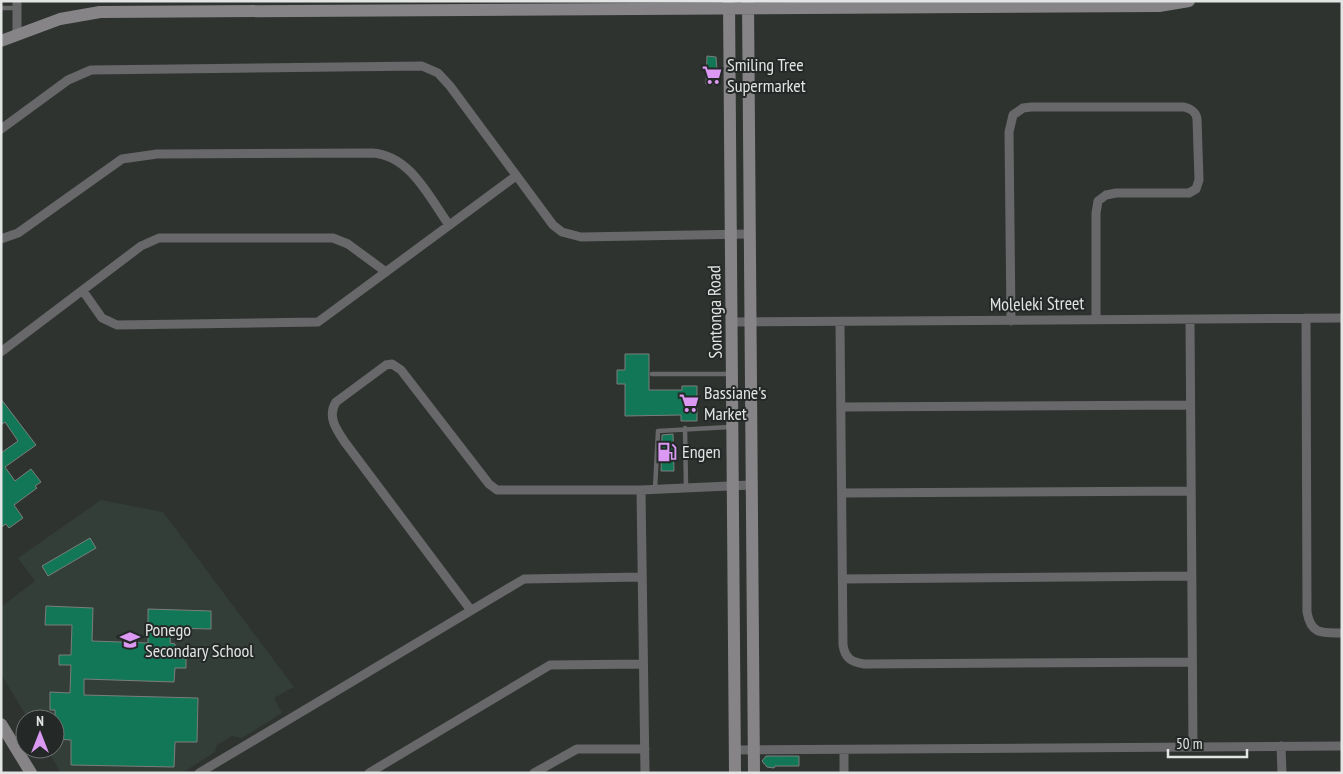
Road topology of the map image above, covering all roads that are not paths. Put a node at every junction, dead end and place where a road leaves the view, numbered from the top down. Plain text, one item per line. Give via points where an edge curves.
1 (1189, 1) edge
2 (17, 4) edge
3 (840, 4) edge
4 (627, 5) edge
5 (729, 5) edge
6 (748, 5) edge
7 (1, 8) edge
8 (17, 34) junction
9 (1, 41) edge
10 (1, 129) edge
11 (516, 176) junction
12 (449, 225) junction
13 (731, 234) junction
14 (749, 234) junction
15 (1, 239) edge
16 (386, 272) junction
17 (83, 291) junction
18 (1306, 318) junction
19 (1342, 318) edge
20 (1096, 320) junction
21 (1190, 320) junction
22 (1011, 321) junction
23 (733, 322) junction
24 (749, 322) junction
25 (840, 323) junction
26 (1, 352) edge
27 (652, 374) dead end
28 (733, 374) junction
29 (1190, 405) junction
30 (842, 407) junction
31 (734, 426) junction
32 (685, 428) junction
33 (751, 485) junction
34 (733, 486) junction
35 (686, 487) junction
36 (656, 489) junction
37 (641, 490) junction
38 (1191, 491) junction
39 (842, 494) junction
40 (642, 576) junction
41 (1191, 576) junction
42 (843, 579) junction
43 (470, 610) junction
44 (1342, 632) edge
45 (1192, 662) junction
46 (643, 664) junction
47 (1, 724) edge
48 (1192, 746) junction
49 (1281, 746) junction
50 (1342, 746) edge
51 (645, 749) junction
52 (735, 750) junction
53 (754, 750) junction
54 (844, 751) junction
55 (31, 773) edge
56 (199, 773) edge
57 (369, 773) edge
58 (534, 773) edge
59 (645, 773) edge
60 (735, 773) edge
61 (754, 773) edge
62 (844, 773) edge
63 (1282, 773) edge

1 - 3 main road via 1159,6
2 - 7 lane
2 - 8 street
3 - 6 main road
4 - 5 main road
4 - 8 main road via 100,12 74,16
5 - 6 main road
5 - 13 main road, Sontonga Road
6 - 14 main road, Sontonga Road
8 - 9 main road
10 - 11 street via 68,80 91,70 422,66 443,78
11 - 12 street
11 - 13 street via 554,225 568,235 588,238
12 - 15 street via 407,167 388,155 157,154 122,159 18,232
12 - 16 street
13 - 14 street
13 - 23 main road, Sontonga Road
14 - 24 main road, Sontonga Road
16 - 17 street via 348,244 333,238 160,238 142,246
16 - 17 street via 322,320 306,324 118,325 102,318
17 - 26 street
18 - 19 street, Moleleki Street
18 - 21 street, Moleleki Street
18 - 44 street via 1307,612 1310,625 1318,632
20 - 21 street, Moleleki Street
20 - 22 street, Moleleki Street
20 - 22 street via 1098,201 1116,193 1193,192 1199,180 1196,116 1191,109 1031,107 1013,115 1009,132
21 - 29 street
22 - 25 street, Moleleki Street
23 - 24 street, Moleleki Street
23 - 28 main road, Sontonga Road
24 - 25 street, Moleleki Street
24 - 33 main road, Sontonga Road
25 - 30 street
27 - 28 lane
28 - 31 main road, Sontonga Road
29 - 30 street
29 - 38 street
30 - 39 street
31 - 32 lane
31 - 34 main road, Sontonga Road
32 - 35 lane
32 - 36 lane via 658,432
33 - 34 street
33 - 53 main road, Sontonga Road
34 - 35 street
34 - 52 main road, Sontonga Road
35 - 36 street
36 - 37 street
37 - 40 street
37 - 43 street via 497,490 397,366 386,365 378,370 336,402 332,413 335,427
38 - 39 street
38 - 41 street
39 - 42 street
40 - 43 street via 524,579
40 - 46 street
41 - 42 street
41 - 45 street
42 - 45 street via 844,652 856,663
43 - 56 street
45 - 48 street
46 - 51 street
46 - 57 street via 550,665
47 - 55 main road
48 - 49 street
48 - 54 street
49 - 50 street
49 - 63 street
51 - 58 street via 577,749
51 - 59 street
52 - 53 street
52 - 60 main road, Sontonga Road
53 - 54 street
53 - 61 main road, Sontonga Road
54 - 62 street

